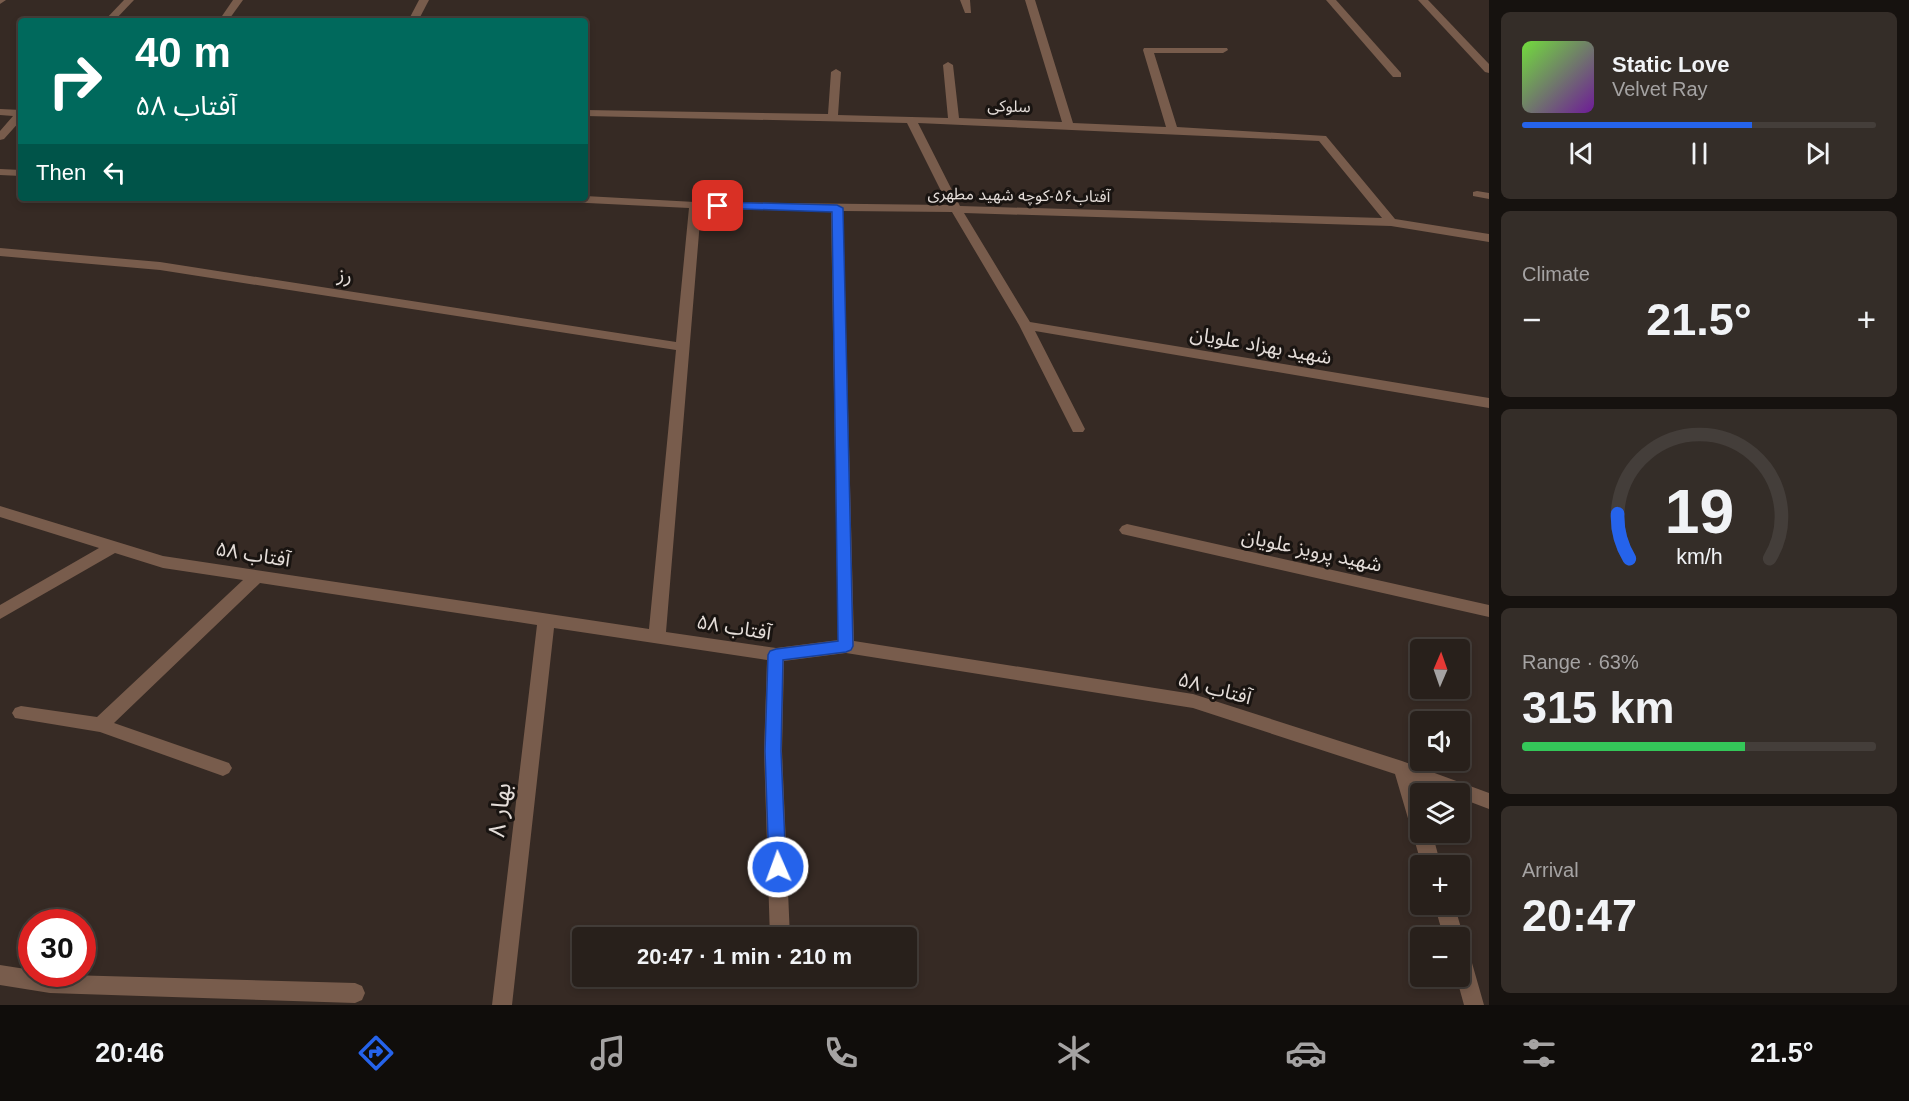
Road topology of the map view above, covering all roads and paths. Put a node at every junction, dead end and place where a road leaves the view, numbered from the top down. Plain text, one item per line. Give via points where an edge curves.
1 (129, 0) edge
2 (238, 0) edge
3 (424, 0) edge
4 (965, 0) edge
5 (1030, 0) edge
6 (1331, 0) edge
7 (1423, 0) edge
8 (968, 10) dead end
9 (227, 16) dead end
10 (112, 18) edge
11 (415, 18) edge
12 (1223, 50) dead end
13 (948, 65) dead end
14 (1489, 70) edge
15 (836, 72) dead end
16 (1397, 75) dead end
17 (0, 112) edge
18 (588, 113) edge
19 (18, 114) edge
20 (833, 116) junction
21 (18, 117) edge
22 (910, 119) junction
23 (954, 120) junction
24 (1068, 124) junction
25 (1172, 130) junction
26 (0, 137) edge
27 (0, 171) edge
28 (18, 172) edge
29 (588, 200) edge
30 (694, 205) junction
31 (837, 208) junction
32 (956, 209) junction
33 (1391, 222) junction
34 (1489, 238) edge
35 (0, 252) edge
36 (1026, 325) junction
37 (682, 347) junction
38 (1489, 403) edge
39 (1078, 429) dead end
40 (0, 511) edge
41 (1127, 530) dead end
42 (114, 546) junction
43 (257, 576) junction
44 (1489, 611) edge
45 (0, 613) edge
46 (546, 622) junction
47 (657, 636) junction
48 (846, 646) junction
49 (776, 655) junction
50 (21, 713) dead end
51 (100, 725) junction
52 (223, 768) dead end
53 (1402, 770) junction
54 (1410, 796) edge
55 (1489, 801) edge
56 (780, 927) edge
57 (0, 975) edge
58 (1469, 987) edge
59 (355, 993) dead end
60 (502, 1005) edge
61 (1474, 1005) edge

1 - 10 street
2 - 9 street
3 - 11 street
4 - 8 street
5 - 24 street
6 - 16 street
7 - 14 street
12 - 25 street via 1148,50
13 - 23 street
15 - 20 street
17 - 19 street
18 - 20 street, سلوکی
20 - 22 street, سلوکی
21 - 26 street
22 - 23 street, سلوکی
22 - 32 street
23 - 24 street, سلوکی
24 - 25 street, سلوکی
25 - 33 street, سلوکی via 1322,138
27 - 28 street
29 - 30 street, آفتاب۵۶-كوچه شهيد مطهری
30 - 31 street, آفتاب۵۶-كوچه شهيد مطهری
30 - 37 street
31 - 32 street, آفتاب۵۶-كوچه شهيد مطهری
31 - 48 street
32 - 33 street, آفتاب۵۶-كوچه شهيد مطهری
32 - 36 street
33 - 34 street, آفتاب۵۶-كوچه شهيد مطهری
35 - 37 street, رز via 160,266
36 - 38 street, شهید بهزاد علویان
36 - 39 street
37 - 47 street
40 - 42 street, آفتاب ۵۸
41 - 44 street, شهید پرویز علویان
42 - 43 street, آفتاب ۵۸ via 163,562
42 - 45 street
43 - 46 street, آفتاب ۵۸
43 - 51 street
46 - 47 street, آفتاب ۵۸
46 - 60 street, بهار ۸
47 - 49 street, آفتاب ۵۸
48 - 49 street, آفتاب ۵۸
48 - 53 street, آفتاب ۵۸ via 1193,700
49 - 56 street via 773,751
50 - 51 street
51 - 52 street
53 - 54 street
53 - 55 street, آفتاب ۵۸
57 - 59 street via 50,983
58 - 61 street

